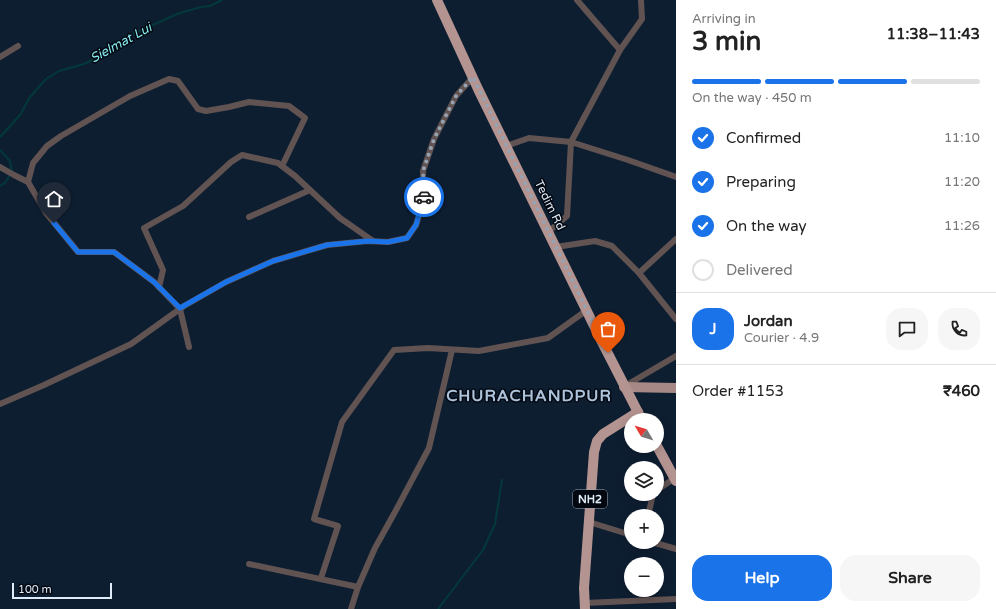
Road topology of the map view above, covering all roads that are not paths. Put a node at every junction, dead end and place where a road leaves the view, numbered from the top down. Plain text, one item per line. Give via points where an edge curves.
1 (437, 0) edge
2 (577, 0) edge
3 (641, 0) edge
4 (18, 46) dead end
5 (620, 50) junction
6 (0, 56) edge
7 (473, 77) junction
8 (572, 142) junction
9 (506, 146) junction
10 (282, 166) junction
11 (0, 167) edge
12 (676, 177) edge
13 (28, 182) junction
14 (310, 190) junction
15 (249, 217) dead end
16 (548, 232) junction
17 (676, 239) edge
18 (373, 242) junction
19 (556, 247) junction
20 (639, 272) junction
21 (159, 287) junction
22 (180, 308) junction
23 (587, 310) junction
24 (676, 319) edge
25 (189, 347) dead end
26 (452, 350) junction
27 (676, 356) edge
28 (624, 387) junction
29 (676, 388) edge
30 (0, 404) edge
31 (638, 413) edge
32 (624, 424) edge
33 (661, 453) edge
34 (675, 480) edge
35 (664, 486) edge
36 (589, 522) junction
37 (624, 533) edge
38 (664, 546) edge
39 (676, 550) edge
40 (249, 564) dead end
41 (321, 578) junction
42 (358, 587) junction
43 (676, 599) edge
44 (585, 606) edge
45 (351, 609) edge

1 - 7 highway, Tedim Rd / NH2
2 - 5 street
3 - 5 street via 642,19
4 - 6 street
5 - 8 street
7 - 9 highway, Tedim Rd / NH2
7 - 18 street via 456,96 434,139 423,171 424,200 416,225 407,238
8 - 9 street via 529,138
8 - 12 street
8 - 16 street via 567,216
9 - 16 highway, Tedim Rd / NH2
10 - 13 street via 305,118 289,106 248,102 206,111 198,109 178,81 169,79 130,96 47,146 33,163
10 - 14 street
10 - 21 street via 242,155 231,162 184,206 144,228 163,270
11 - 13 street
13 - 21 street via 46,213 78,252 114,252
14 - 15 street
14 - 18 street via 340,218
16 - 19 highway, Tedim Rd / NH2
17 - 20 street
18 - 22 street via 327,245 273,261 226,282
19 - 20 street via 594,241 612,246
19 - 23 highway, Tedim Rd / NH2
20 - 24 street
21 - 22 street
22 - 25 street
22 - 30 street via 131,344
23 - 26 street via 548,338 479,351
23 - 28 highway, Tedim Rd / NH2
26 - 41 street via 394,350 342,422 314,519 338,526
26 - 42 street via 429,448 375,548
27 - 28 street
28 - 29 main road
28 - 31 highway, Tedim Rd / NH2
32 - 36 highway, NH2 via 602,434 597,441
33 - 34 highway
34 - 35 street
36 - 37 street
36 - 44 highway, NH2
38 - 39 street
40 - 41 street
41 - 42 street
42 - 45 street
43 - 44 street

